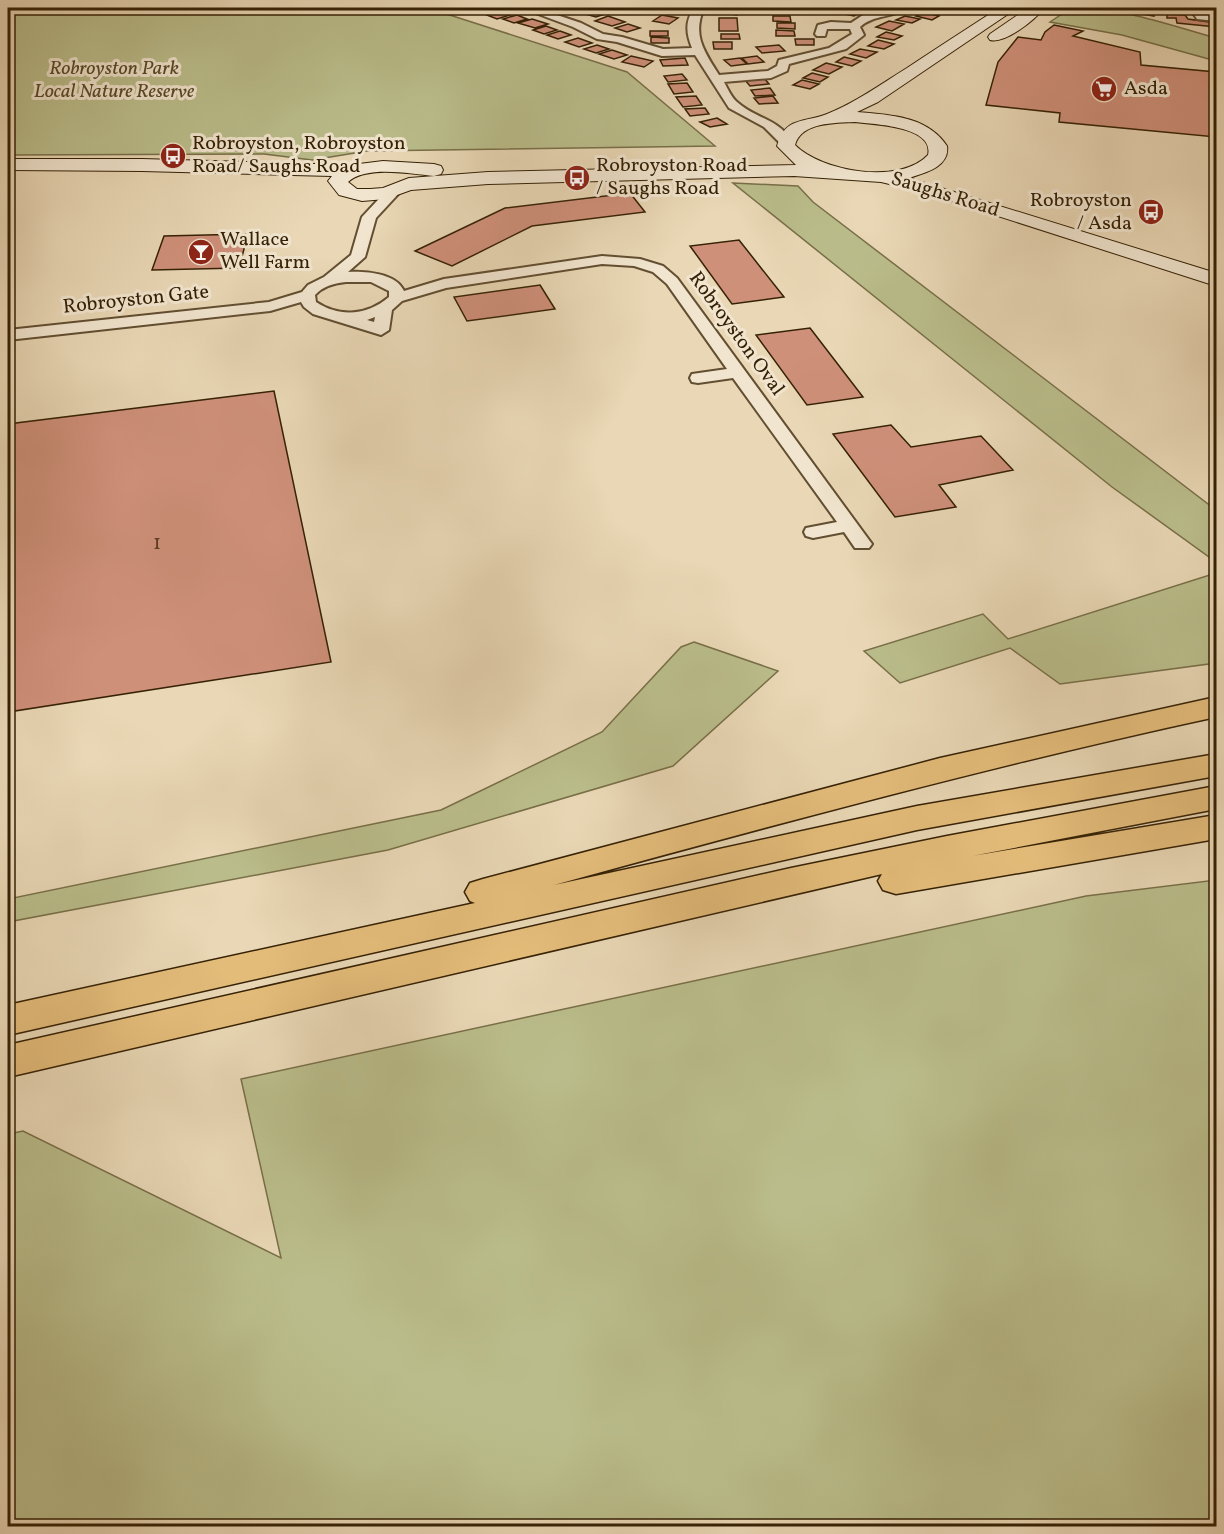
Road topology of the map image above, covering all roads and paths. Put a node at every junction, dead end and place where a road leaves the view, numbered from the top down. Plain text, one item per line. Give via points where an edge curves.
1 (526, 8) edge
2 (699, 8) edge
3 (902, 8) edge
4 (1010, 8) edge
5 (1036, 8) edge
6 (1169, 8) edge
7 (1196, 9) edge
8 (815, 18) dead end
9 (1216, 18) edge
10 (831, 25) junction
11 (854, 26) junction
12 (821, 34) dead end
13 (986, 44) dead end
14 (698, 51) junction
15 (716, 79) junction
16 (897, 106) dead end
17 (743, 111) junction
18 (817, 121) junction
19 (911, 126) junction
20 (786, 143) junction
21 (931, 163) junction
22 (8, 165) edge
23 (835, 173) junction
24 (344, 176) junction
25 (879, 176) junction
26 (398, 181) junction
27 (358, 194) junction
28 (369, 217) junction
29 (358, 258) junction
30 (1216, 265) edge
31 (329, 280) junction
32 (382, 280) junction
33 (1216, 280) edge
34 (444, 284) junction
35 (307, 295) junction
36 (397, 298) junction
37 (270, 306) junction
38 (315, 310) junction
39 (8, 335) edge
40 (738, 372) junction
41 (698, 378) dead end
42 (849, 526) junction
43 (813, 532) dead end
44 (862, 544) dead end
45 (1216, 707) edge
46 (1216, 765) edge
47 (1216, 798) edge
48 (1216, 827) edge
49 (338, 985) junction
50 (88, 1002) junction
51 (8, 1020) edge
52 (8, 1061) edge

1 - 14 street via 601,37 662,53
2 - 14 street via 693,14
3 - 11 street via 866,17
4 - 18 main road via 866,101
5 - 13 main road
6 - 7 street
7 - 9 street via 1201,17
8 - 10 street
10 - 11 street
10 - 12 street via 822,27
11 - 15 street via 858,35 854,40 830,51 792,58 771,74
14 - 15 street
15 - 17 street via 732,103
16 - 19 main road via 901,118
17 - 18 street via 770,119
17 - 20 street via 775,128
18 - 19 main road via 854,117
18 - 20 main road via 796,129
19 - 21 main road via 931,137 939,147
20 - 23 main road via 792,155 805,164
20 - 26 main road via 772,153 716,162 628,160 486,169
21 - 25 main road
21 - 30 main road, Saughs Road via 948,178 971,188
22 - 24 main road via 243,167
23 - 25 main road
23 - 26 main road via 801,170 488,178 450,183
24 - 26 main road via 375,167
24 - 27 main road via 339,186
25 - 33 main road, Saughs Road via 929,188
26 - 27 main road via 376,194
26 - 28 street
27 - 28 street
28 - 29 street
29 - 31 street
29 - 32 street
31 - 32 street via 353,276
31 - 35 street
32 - 34 street
32 - 36 street via 396,289
34 - 36 street
34 - 40 street, Robroyston Oval via 602,260 635,262 658,269 672,282
35 - 37 street
35 - 38 street
36 - 38 street via 384,309 381,330
37 - 38 street
37 - 39 street, Robroyston Gate
40 - 41 street
40 - 42 street, Robroyston Oval
42 - 43 street
42 - 44 street, Robroyston Oval
45 - 50 highway via 908,778
46 - 50 highway via 906,820
47 - 49 highway via 802,878
48 - 49 highway via 931,874
49 - 52 highway
50 - 51 highway

